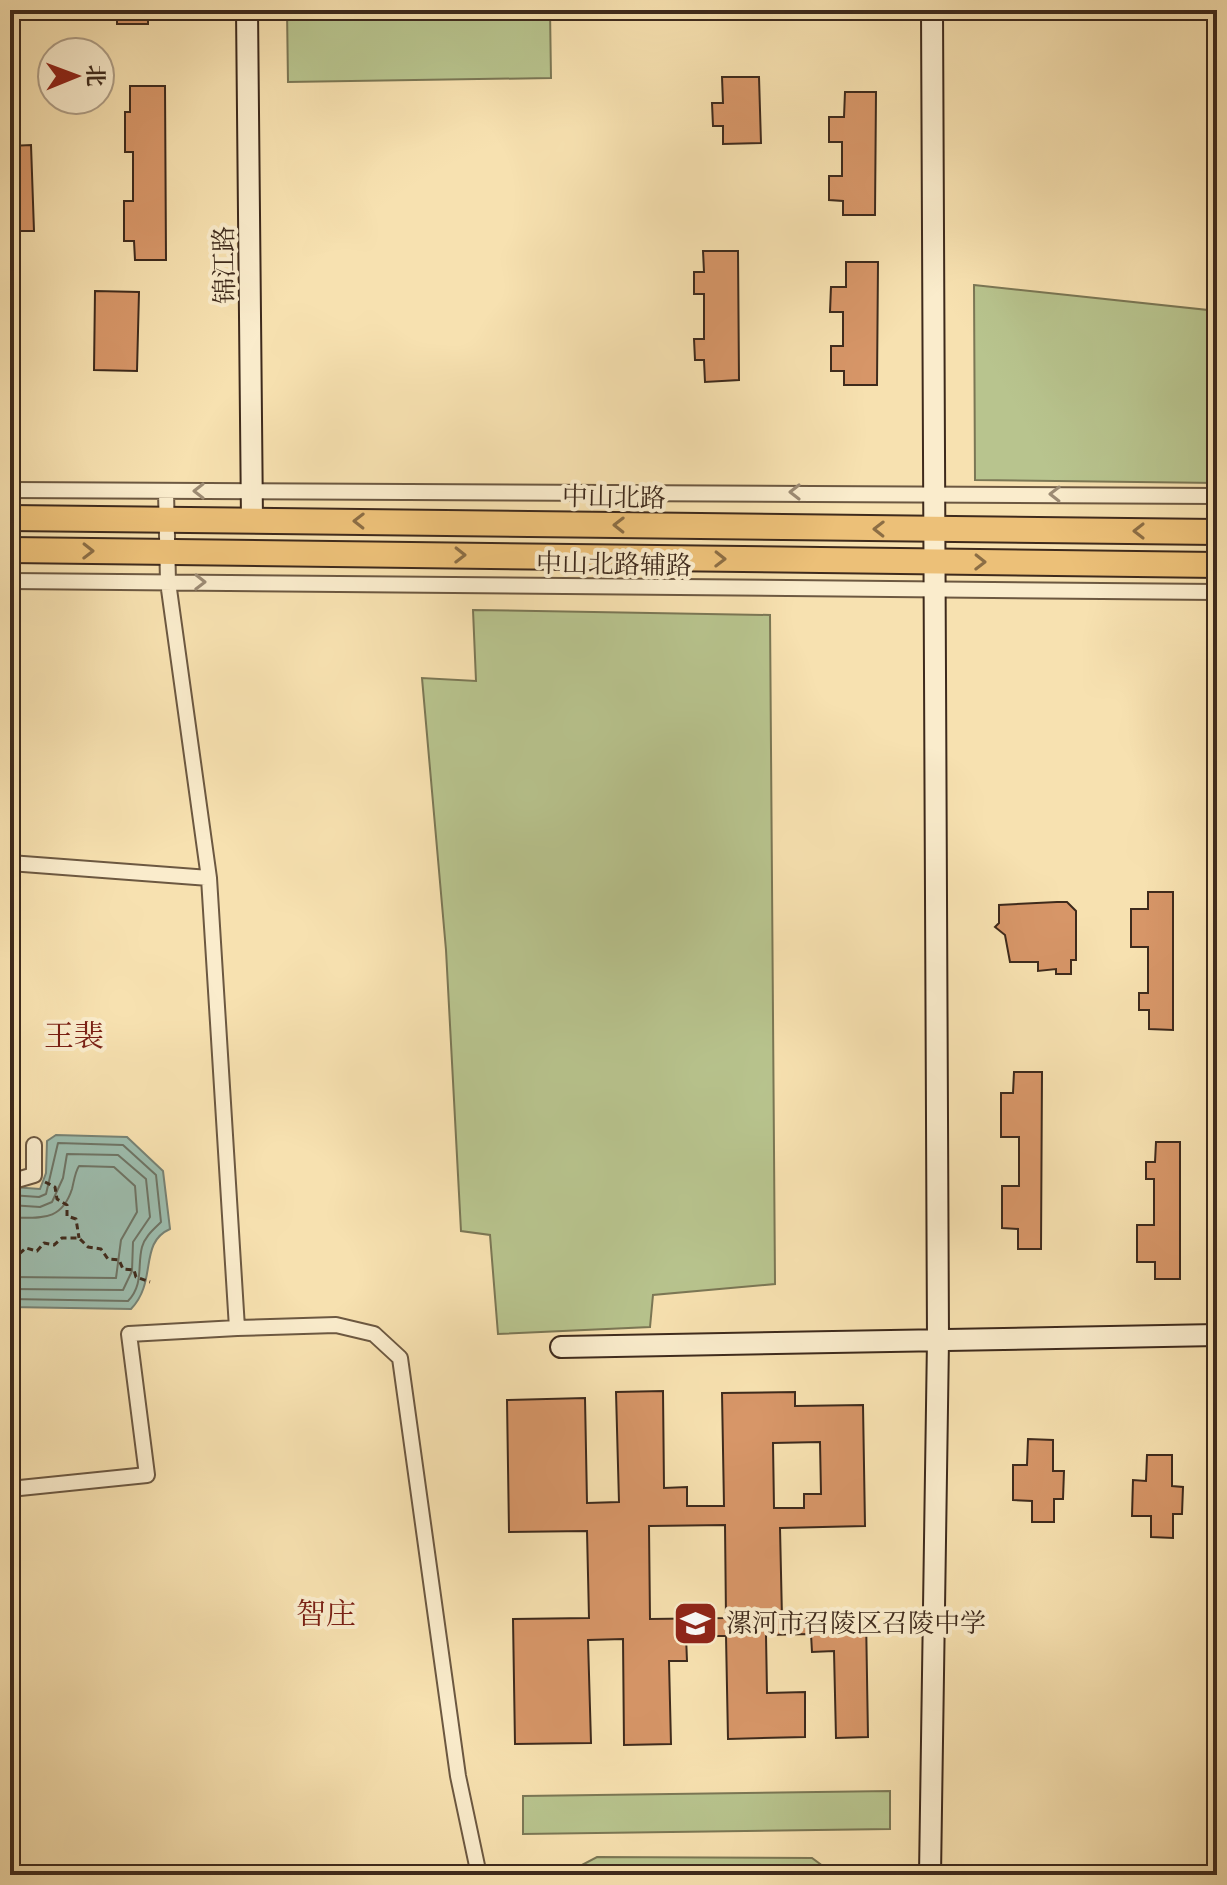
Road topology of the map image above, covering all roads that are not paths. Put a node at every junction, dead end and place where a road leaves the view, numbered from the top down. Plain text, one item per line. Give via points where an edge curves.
1 (247, 10) edge
2 (932, 10) edge
3 (10, 490) edge
4 (166, 491) junction
5 (252, 491) junction
6 (935, 492) junction
7 (1217, 496) edge
8 (10, 518) edge
9 (167, 518) junction
10 (252, 520) junction
11 (935, 530) junction
12 (1217, 532) edge
13 (10, 550) edge
14 (167, 552) junction
15 (935, 561) junction
16 (1217, 565) edge
17 (10, 581) edge
18 (168, 582) junction
19 (935, 590) junction
20 (1217, 592) edge
21 (10, 863) edge
22 (209, 878) junction
23 (34, 1145) dead end
24 (10, 1182) edge
25 (237, 1328) junction
26 (1217, 1335) edge
27 (938, 1340) junction
28 (561, 1347) dead end
29 (10, 1489) edge
30 (479, 1875) edge
31 (930, 1875) edge

1 - 5 street, 锦江路
2 - 6 street
3 - 4 street
5 -> 4 street
4 - 9 street
6 -> 5 street
5 - 10 street, 锦江路
7 -> 6 street
6 - 11 street
8 - 9 main road, 中山北路
9 - 10 main road, 中山北路
9 - 14 street
11 -> 10 main road, 中山北路
12 -> 11 main road, 中山北路
11 - 15 street
13 -> 14 main road
14 -> 15 main road
14 - 18 street
15 -> 16 main road
15 - 19 street
17 - 18 street, 中山北路辅路
18 -> 19 street, 中山北路辅路
18 - 22 street
19 - 20 street, 中山北路辅路
19 - 27 street
21 - 22 street
22 - 25 street
23 - 24 street via 34,1175
25 - 29 street via 129,1334 147,1475
25 - 30 street via 336,1325 374,1334 400,1358 458,1776
26 - 27 street
27 - 28 street
27 - 31 street

